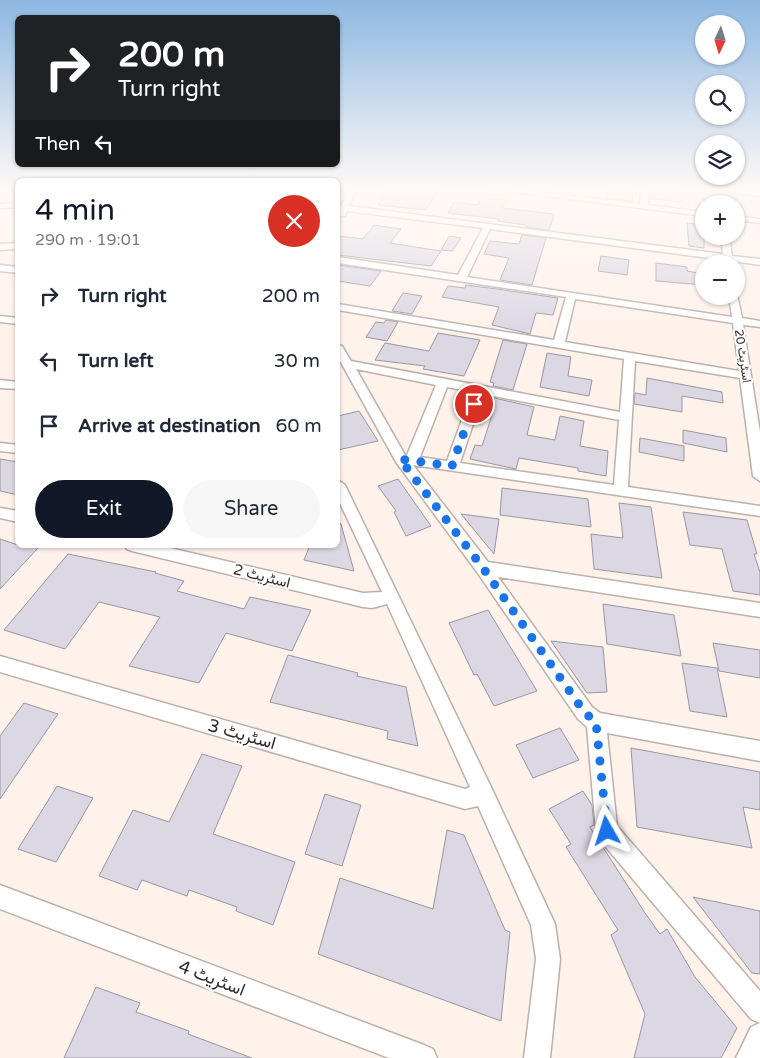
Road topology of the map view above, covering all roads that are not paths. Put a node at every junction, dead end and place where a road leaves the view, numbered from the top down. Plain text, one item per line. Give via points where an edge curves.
1 (483, 237) edge
2 (535, 237) edge
3 (545, 237) edge
4 (15, 246) edge
5 (0, 247) edge
6 (695, 257) edge
7 (340, 260) edge
8 (695, 262) edge
9 (745, 262) edge
10 (760, 262) edge
11 (0, 268) edge
12 (745, 269) edge
13 (15, 270) edge
14 (760, 271) edge
15 (462, 279) junction
16 (571, 296) junction
17 (735, 305) edge
18 (340, 307) edge
19 (0, 319) edge
20 (737, 320) junction
21 (15, 321) edge
22 (760, 324) edge
23 (559, 344) junction
24 (340, 352) edge
25 (630, 356) junction
26 (347, 364) junction
27 (746, 376) junction
28 (443, 382) junction
29 (0, 384) edge
30 (15, 386) edge
31 (479, 389) junction
32 (624, 417) junction
33 (0, 447) edge
34 (15, 449) edge
35 (406, 460) junction
36 (452, 466) junction
37 (760, 476) edge
38 (340, 489) edge
39 (621, 489) junction
40 (760, 511) edge
41 (0, 513) edge
42 (15, 516) edge
43 (145, 548) edge
44 (483, 568) junction
45 (392, 596) junction
46 (760, 610) edge
47 (0, 664) edge
48 (596, 722) junction
49 (760, 751) edge
50 (484, 794) junction
51 (0, 897) edge
52 (760, 1010) edge
53 (760, 1036) edge
54 (424, 1058) edge
55 (537, 1058) edge
56 (749, 1058) edge

1 - 15 street
2 - 8 street
3 - 6 street
4 - 5 street
7 - 15 street
9 - 10 street
11 - 13 street
12 - 14 street
15 - 16 street
16 - 20 street
16 - 23 street
17 - 20 street, اسٹریٹ 20
18 - 23 street
19 - 21 street
20 - 22 street
20 - 27 street, اسٹریٹ 20
23 - 25 street
24 - 26 street
25 - 27 street
25 - 32 street
26 - 28 street
26 - 35 street
27 - 37 street, اسٹریٹ 20
28 - 31 street
28 - 35 street
29 - 30 street
31 - 32 street
31 - 36 street
32 - 39 street
33 - 34 street
35 - 36 street
35 - 44 street
36 - 39 street
38 - 45 street
39 - 40 street
41 - 42 street
43 - 45 street, اسٹریٹ 2 via 362,600
44 - 46 street
44 - 48 street via 585,713
45 - 50 street
47 - 50 street, اسٹریٹ 3 via 464,799
48 - 49 street
48 - 52 street via 607,831
50 - 55 street via 543,924 547,942
51 - 54 street, اسٹریٹ 4
53 - 56 street

